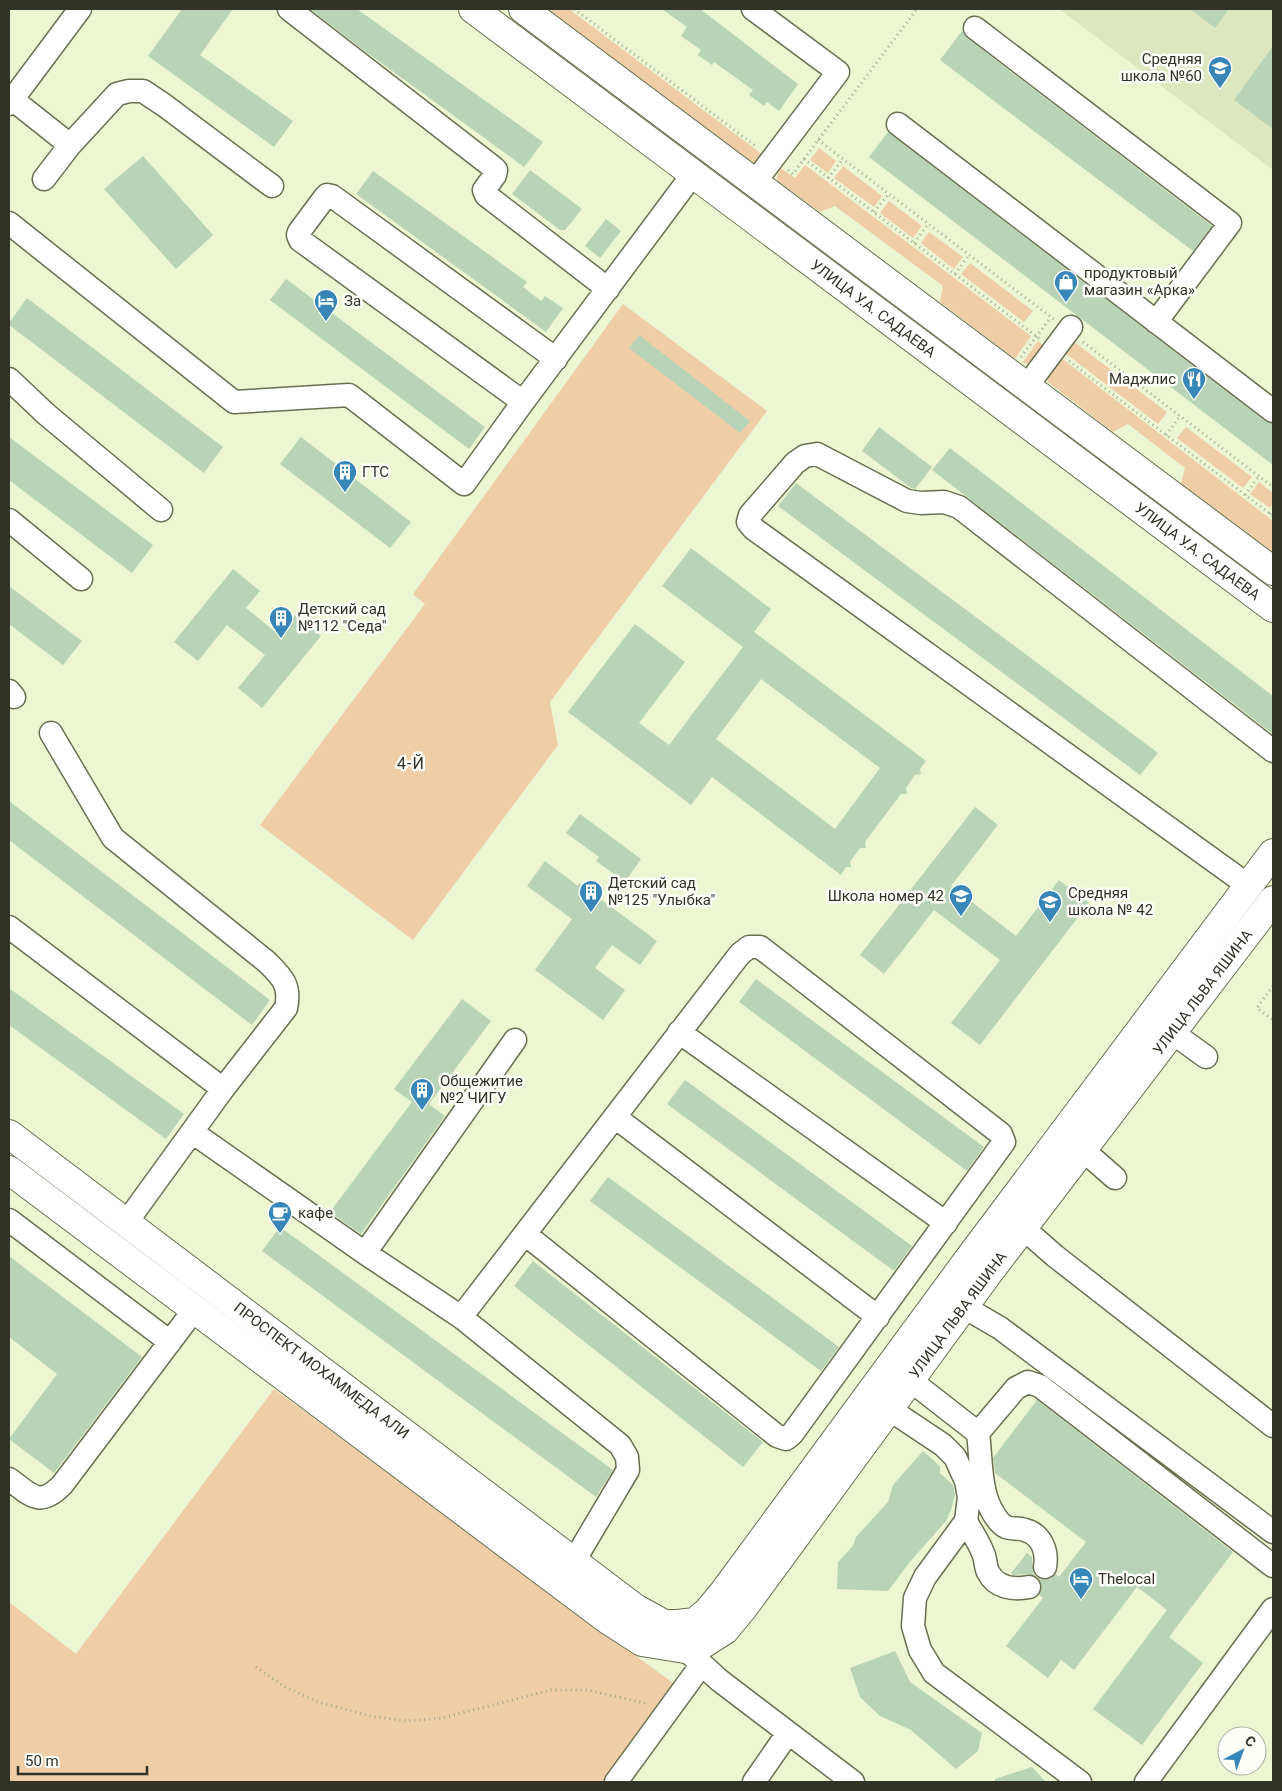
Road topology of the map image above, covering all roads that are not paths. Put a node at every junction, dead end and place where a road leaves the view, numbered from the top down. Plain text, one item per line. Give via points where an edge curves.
1 (80, 9) edge
2 (289, 9) edge
3 (473, 9) edge
4 (523, 9) edge
5 (753, 9) edge
6 (975, 28) dead end
7 (10, 102) edge
8 (898, 124) dead end
9 (70, 145) junction
10 (693, 174) junction
11 (44, 179) dead end
12 (755, 182) junction
13 (272, 186) dead end
14 (9, 223) edge
15 (608, 289) junction
16 (1156, 322) junction
17 (1070, 329) road end
18 (556, 359) junction
19 (9, 379) edge
20 (1027, 386) junction
21 (523, 402) junction
22 (1273, 411) edge
23 (161, 510) dead end
24 (9, 520) edge
25 (1273, 571) edge
26 (81, 579) dead end
27 (1273, 608) edge
28 (51, 733) dead end
29 (1273, 751) edge
30 (1273, 854) edge
31 (1249, 886) junction
32 (1273, 900) edge
33 (9, 927) edge
34 (679, 1032) junction
35 (1173, 1033) junction
36 (515, 1040) dead end
37 (1206, 1057) dead end
38 (223, 1090) junction
39 (615, 1117) junction
40 (192, 1132) junction
41 (9, 1134) edge
42 (1083, 1150) junction
43 (9, 1170) edge
44 (1115, 1178) dead end
45 (9, 1220) edge
46 (126, 1223) junction
47 (946, 1223) junction
48 (1023, 1228) junction
49 (525, 1234) junction
50 (365, 1253) junction
51 (964, 1307) junction
52 (194, 1310) junction
53 (461, 1317) junction
54 (878, 1317) junction
55 (170, 1342) junction
56 (910, 1380) junction
57 (879, 1402) junction
58 (1273, 1426) edge
59 (978, 1433) junction
60 (9, 1479) edge
61 (966, 1521) junction
62 (1273, 1532) edge
63 (574, 1561) junction
64 (1273, 1566) edge
65 (1045, 1567) dead end
66 (1029, 1587) dead end
67 (1273, 1609) edge
68 (608, 1620) joint
69 (664, 1624) junction
70 (693, 1657) junction
71 (788, 1733) junction
72 (616, 1782) edge
73 (754, 1782) edge
74 (853, 1782) edge
75 (1080, 1782) edge
76 (1146, 1782) edge

1 - 7 street
2 - 15 street via 494,168 496,173 484,190 486,195
3 - 10 main road, УЛИЦА У.А. САДАЕВА
4 - 12 main road, УЛИЦА У.А. САДАЕВА
5 - 12 street via 838,72
6 - 16 street via 1230,224
7 - 9 street
8 - 16 street
9 - 11 street
9 - 13 street via 117,94 142,91
10 - 15 street
10 - 27 main road, УЛИЦА У.А. САДАЕВА
12 - 20 main road, УЛИЦА У.А. САДАЕВА
14 - 21 street via 234,402 349,395 464,484
15 - 18 street
16 - 22 street
17 - 20 street
18 - 21 street
18 - 21 street via 332,196 325,197 298,238
19 - 23 street
20 - 25 main road, УЛИЦА У.А. САДАЕВА
24 - 26 street
28 - 38 street via 113,838 267,962 287,985 286,1008
29 - 31 street via 959,507 944,502 907,501 817,454 805,456 794,463 750,515 748,522 754,529
30 - 31 main road, УЛИЦА ЛЬВА ЯШИНА
31 - 57 main road, УЛИЦА ЛЬВА ЯШИНА via 970,1257
32 - 35 main road, УЛИЦА ЛЬВА ЯШИНА
33 - 38 street
34 - 39 street
34 - 47 street
34 - 47 street via 740,954 749,947 760,947 1001,1134 1004,1142
35 - 37 street
35 - 42 main road, УЛИЦА ЛЬВА ЯШИНА
36 - 50 street
38 - 40 street
39 - 49 street
39 - 54 street
40 - 46 street
40 - 50 street
41 - 46 main road, ПРОСПЕКТ МОХАММЕДА АЛИ
42 - 44 street
42 - 48 main road, УЛИЦА ЛЬВА ЯШИНА
43 - 52 main road, ПРОСПЕКТ МОХАММЕДА АЛИ
45 - 55 street
46 - 63 main road, ПРОСПЕКТ МОХАММЕДА АЛИ
47 - 54 street
48 - 51 main road, УЛИЦА ЛЬВА ЯШИНА
48 - 58 street
49 - 53 street
49 - 54 street via 777,1436 786,1439
50 - 53 street
51 - 56 main road, УЛИЦА ЛЬВА ЯШИНА
51 - 62 street via 1000,1328
52 - 55 street
52 - 68 main road, ПРОСПЕКТ МОХАММЕДА АЛИ
53 - 63 street via 620,1445 627,1457 628,1470
55 - 60 street via 52,1494 42,1499 31,1496
56 - 57 main road, УЛИЦА ЛЬВА ЯШИНА
56 - 59 street
57 - 61 street via 942,1445 955,1458 966,1481 969,1497
57 - 69 main road, УЛИЦА ЛЬВА ЯШИНА via 707,1612 695,1622
57 - 70 main road, УЛИЦА ЛЬВА ЯШИНА via 744,1607 725,1630 702,1644
59 - 64 street via 1016,1388 1028,1382 1040,1386
59 - 65 street via 986,1497 991,1510 1006,1527 1027,1530 1036,1536 1046,1553
61 - 66 street via 994,1580 1011,1589
61 - 75 street via 924,1577 915,1598 913,1626 920,1650 934,1673
63 - 69 main road, ПРОСПЕКТ МОХАММЕДА АЛИ via 635,1608
67 - 76 street
68 - 70 main road, УЛИЦА ЛЬВА ЯШИНА via 642,1642
69 - 70 street
70 - 71 street
70 - 72 street via 670,1708
71 - 73 street
71 - 74 street

